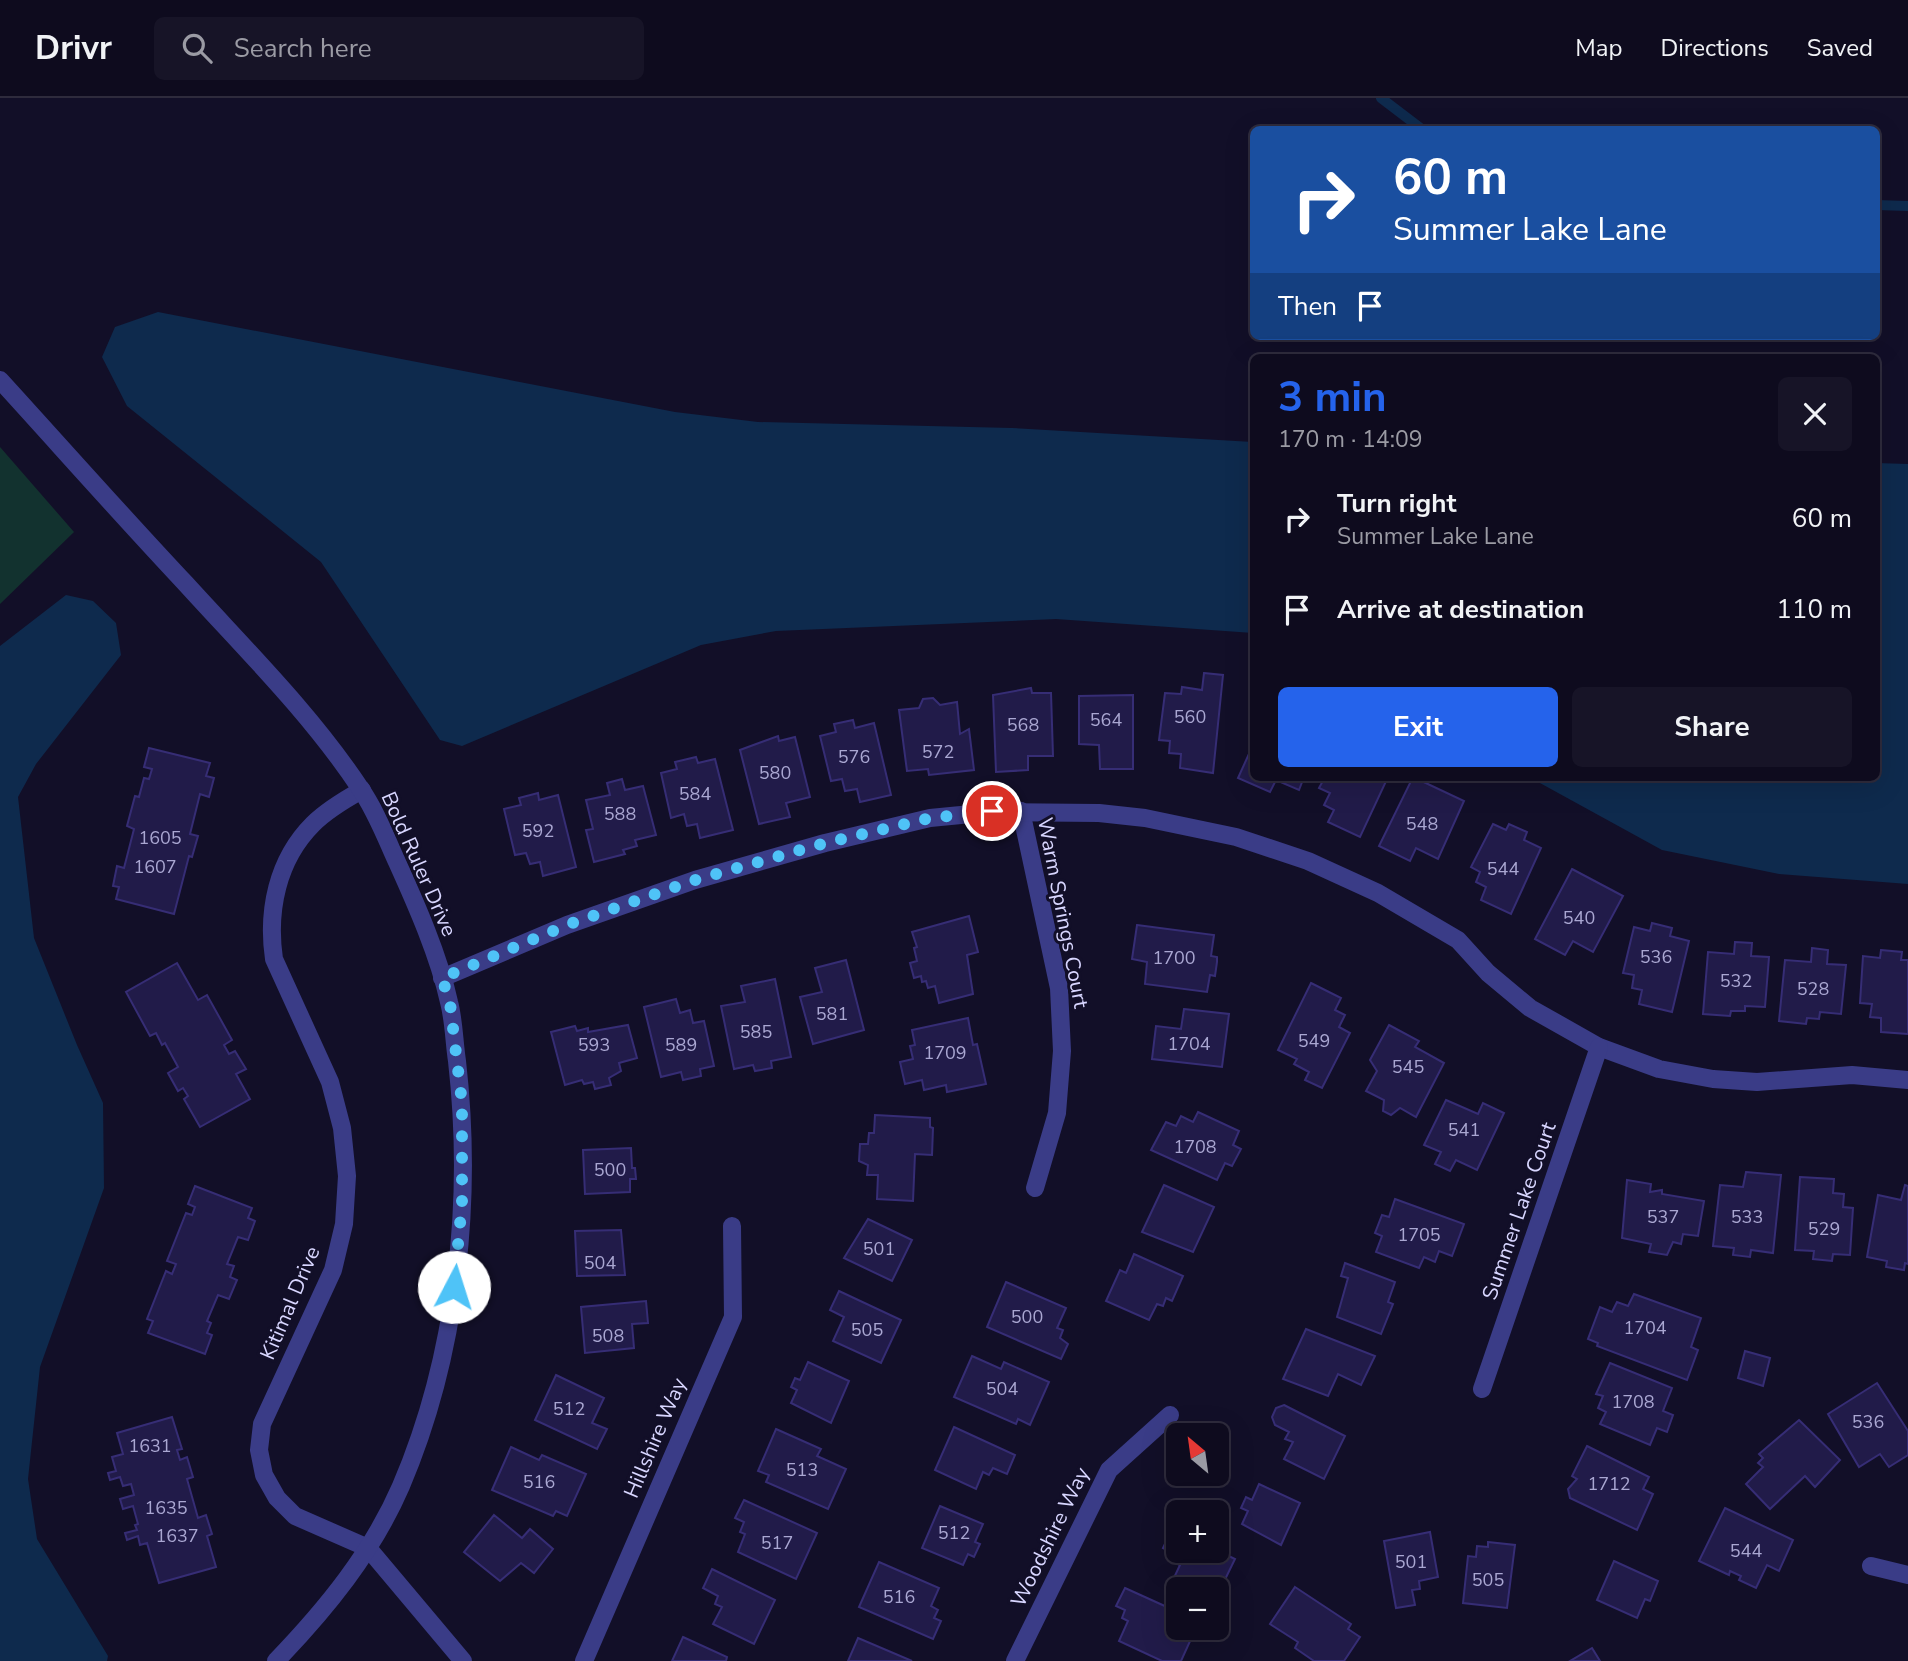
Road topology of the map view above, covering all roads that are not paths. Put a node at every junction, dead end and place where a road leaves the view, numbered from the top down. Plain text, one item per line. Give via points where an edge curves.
1 (0, 380) edge
2 (362, 790) junction
3 (1021, 811) junction
4 (442, 978) junction
5 (1599, 1047) junction
6 (1908, 1080) edge
7 (1035, 1188) dead end
8 (732, 1226) dead end
9 (1482, 1389) dead end
10 (1170, 1415) dead end
11 (368, 1548) junction
12 (1871, 1566) dead end
13 (1908, 1575) edge
14 (276, 1661) edge
15 (463, 1661) edge
16 (584, 1661) edge
17 (1015, 1661) edge

1 - 2 street, Bold Ruler Drive via 250,652
2 - 4 street, Bold Ruler Drive via 414,900
2 - 11 street, Kitimal Drive via 311,825 279,878 273,905 274,960 330,1082 342,1128 347,1176 344,1224 333,1270 262,1424 259,1450 264,1475 277,1498 295,1516
3 - 4 street via 930,818 695,880 567,925
3 - 5 street via 1145,818 1236,837 1308,861 1378,893 1458,940 1530,1008
3 - 7 street, Warm Springs Court via 1059,988 1062,1051 1057,1113
4 - 11 street, Bold Ruler Drive via 450,1003 462,1103 462,1203 454,1287 424,1424 400,1488
5 - 6 street via 1659,1069 1713,1079 1757,1082 1852,1075
5 - 9 street, Summer Lake Court
8 - 16 street, Hillshire Way via 733,1317
10 - 17 street, Woodshire Way via 1109,1470
11 - 14 street, Bold Ruler Drive via 313,1623
11 - 15 street, Kitimal Drive
12 - 13 street

